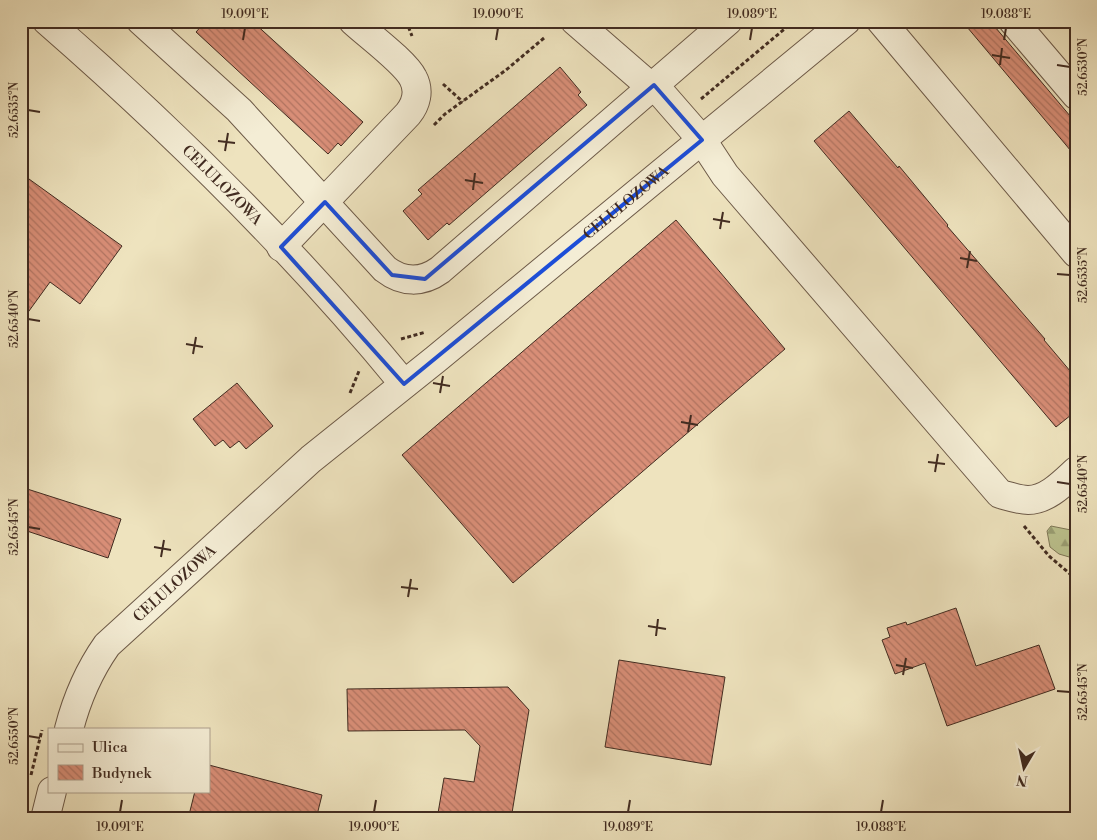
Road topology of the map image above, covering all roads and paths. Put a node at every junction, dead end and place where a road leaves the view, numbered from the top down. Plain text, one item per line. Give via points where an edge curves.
1 (48, 21) edge
2 (142, 21) edge
3 (353, 21) edge
4 (575, 21) edge
5 (728, 21) edge
6 (846, 21) edge
7 (881, 21) edge
8 (1013, 21) edge
9 (544, 38) dead end
10 (436, 78) dead end
11 (652, 86) junction
12 (1076, 95) edge
13 (463, 102) junction
14 (428, 131) dead end
15 (702, 140) junction
16 (325, 202) junction
17 (281, 247) junction
18 (1076, 253) edge
19 (404, 384) junction
20 (1076, 470) edge
21 (1024, 525) dead end
22 (1076, 579) edge
23 (69, 728) edge
24 (52, 792) edge
25 (46, 819) edge

1 - 17 street, CELULOZOWA via 223,186
2 - 16 street via 239,110
3 - 16 street via 408,71 417,92 408,114
4 - 11 street
5 - 11 street
6 - 15 street, CELULOZOWA
7 - 18 street
8 - 12 street
9 - 13 path
10 - 13 path
11 - 15 street
11 - 16 street via 440,270 425,279 403,279 392,274
13 - 14 path
15 - 19 street, CELULOZOWA
15 - 20 street via 725,175 1000,494 1028,500 1045,495
16 - 17 street
17 - 19 street, CELULOZOWA via 379,352
19 - 23 street, CELULOZOWA via 311,459 107,645 92,665 77,698
21 - 22 path via 1049,556
24 - 25 street

